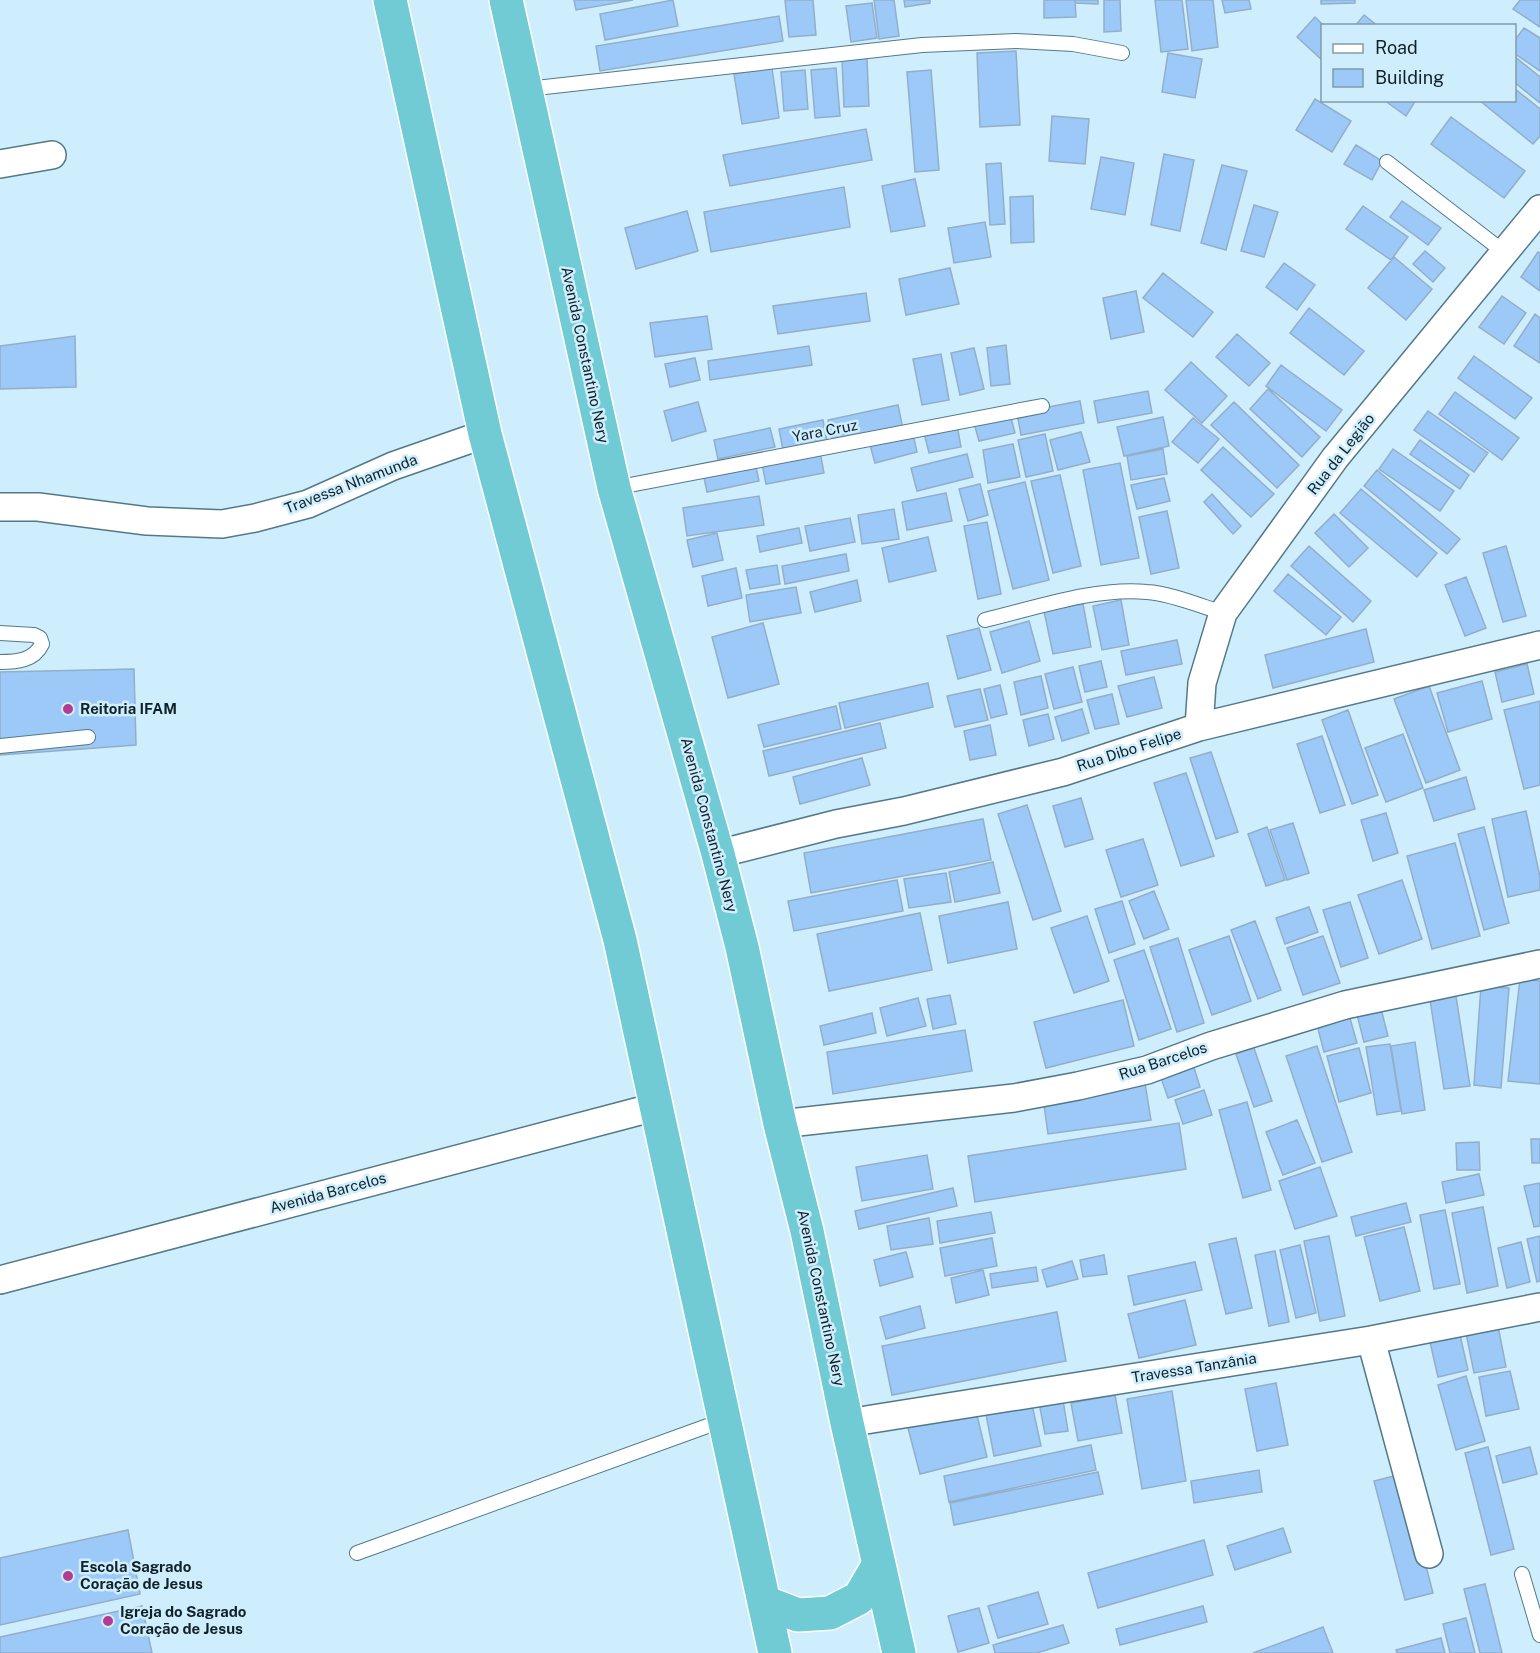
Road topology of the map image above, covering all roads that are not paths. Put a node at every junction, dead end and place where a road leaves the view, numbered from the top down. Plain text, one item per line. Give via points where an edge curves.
1 (390, 0) edge
2 (506, 0) edge
3 (1122, 53) dead end
4 (527, 89) junction
5 (52, 155) dead end
6 (1387, 162) dead end
7 (0, 164) edge
8 (1540, 208) edge
9 (1504, 252) junction
10 (1042, 406) dead end
11 (485, 434) junction
12 (614, 488) junction
13 (0, 507) edge
14 (1223, 613) junction
15 (985, 620) dead end
16 (0, 633) edge
17 (1540, 645) edge
18 (0, 662) edge
19 (1199, 727) junction
20 (88, 737) dead end
21 (0, 746) edge
22 (718, 854) junction
23 (1540, 964) edge
24 (655, 1107) junction
25 (780, 1124) junction
26 (0, 1280) edge
27 (1540, 1307) edge
28 (1371, 1340) junction
29 (724, 1420) junction
30 (848, 1423) junction
31 (357, 1553) dead end
32 (1429, 1554) dead end
33 (879, 1564) junction
34 (1522, 1574) dead end
35 (764, 1602) junction
36 (1540, 1635) edge
37 (775, 1653) edge
38 (899, 1653) edge

1 - 11 highway
2 - 4 highway, Avenida Constantino Nery
3 - 4 lane via 1073,44 1016,41 922,45
4 - 12 highway, Avenida Constantino Nery
5 - 7 street
6 - 9 lane
8 - 9 street, Rua da Legião
9 - 14 street, Rua da Legião via 1335,458
10 - 12 lane, Yara Cruz
11 - 13 street, Travessa Nhamunda via 393,466 308,504 222,524
11 - 24 highway via 620,940
12 - 22 highway, Avenida Constantino Nery
14 - 15 lane via 1150,592 1124,591
14 - 19 street, Rua da Legião via 1202,683
16 - 18 lane via 34,635 42,645 25,660
17 - 19 street, Rua Dibo Felipe
19 - 22 street, Rua Dibo Felipe via 1063,772
20 - 21 lane
22 - 25 highway, Avenida Constantino Nery
23 - 25 street, Rua Barcelos via 1345,1005 1147,1070 1078,1086 1014,1098
24 - 26 street, Avenida Barcelos
24 - 29 highway
25 - 30 highway, Avenida Constantino Nery
27 - 28 street, Travessa Tanzânia
28 - 30 street, Travessa Tanzânia
28 - 32 street
29 - 31 lane
29 - 35 highway
30 - 33 highway, Avenida Constantino Nery
33 - 35 highway via 859,1598 830,1613 798,1615
33 - 38 highway, Avenida Constantino Nery
34 - 36 lane
35 - 37 highway

